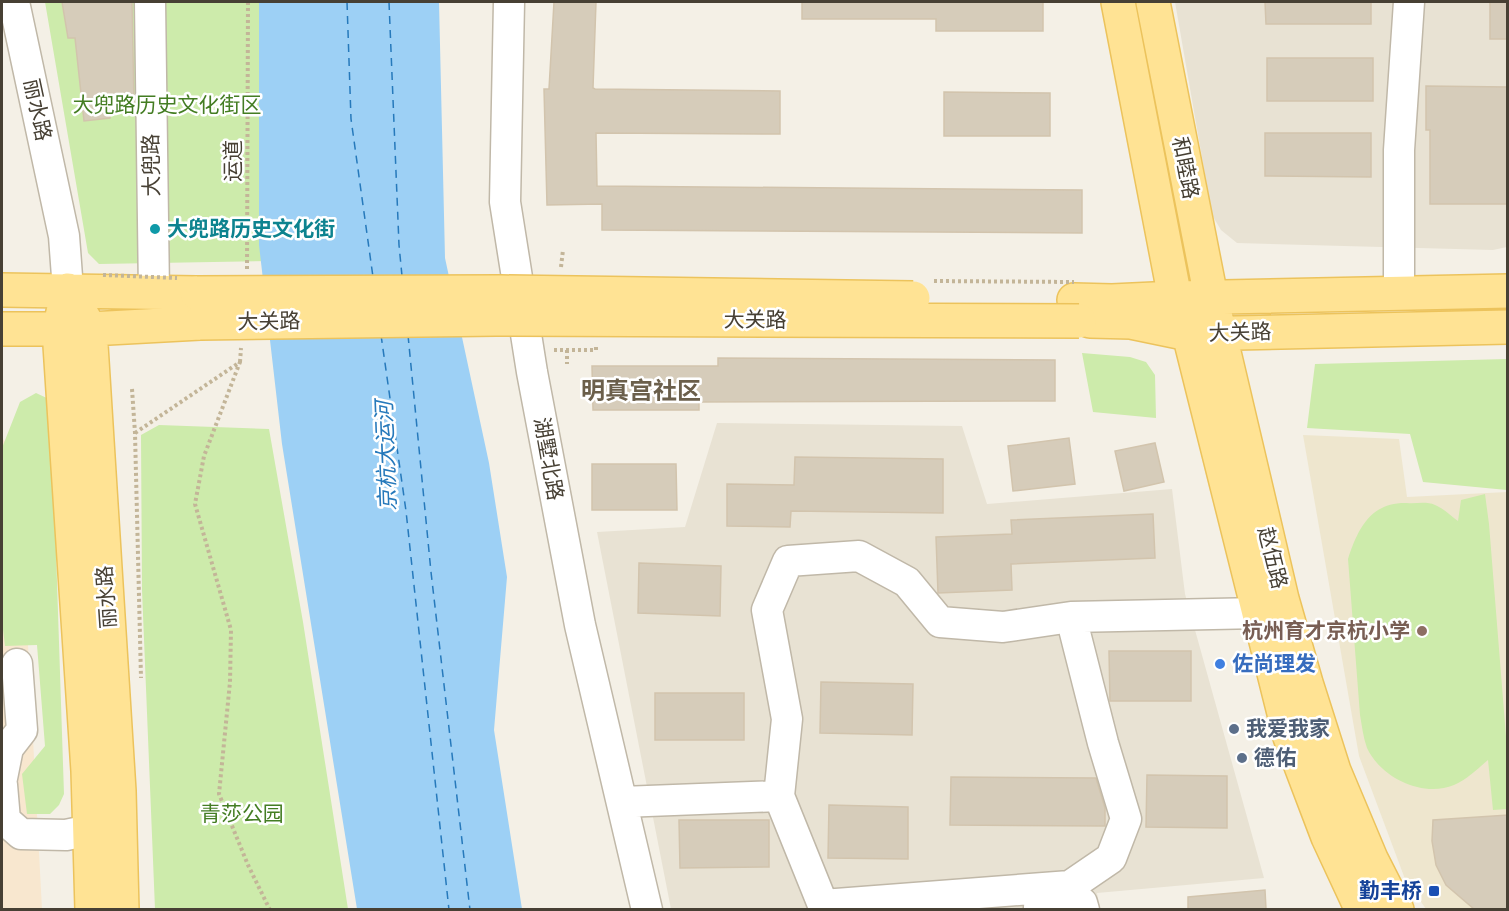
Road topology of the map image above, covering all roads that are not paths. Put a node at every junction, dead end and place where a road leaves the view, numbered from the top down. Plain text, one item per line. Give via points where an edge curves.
1 (14, 2) edge
2 (150, 2) edge
3 (509, 2) edge
4 (1118, 2) edge
5 (1153, 2) edge
6 (1409, 2) edge
7 (2, 290) edge
8 (68, 290) junction
9 (1508, 291) edge
10 (154, 293) junction
11 (1399, 293) junction
12 (1211, 297) junction
13 (1175, 298) junction
14 (199, 308) junction
15 (1076, 310) junction
16 (1508, 327) edge
17 (2, 329) edge
18 (74, 329) junction
19 (1204, 334) junction
20 (1260, 613) junction
21 (1071, 617) junction
22 (17, 664) dead end
23 (2, 778) edge
24 (2, 785) edge
25 (779, 796) junction
26 (621, 802) junction
27 (90, 830) junction
28 (92, 909) edge
29 (122, 909) edge
30 (647, 909) edge
31 (1013, 909) edge
32 (1084, 909) edge
33 (1362, 909) edge
34 (1397, 909) edge

1 - 8 street, 丽水路 via 64,237
2 - 10 street, 大兜路
3 - 26 street, 湖墅北路 via 505,202 573,590
4 - 13 main road, 和睦路
5 - 12 main road, 和睦路
6 - 11 street via 1400,150
7 - 8 main road, 大关路
8 - 10 main road, 大关路
8 - 18 main road, 丽水路
9 - 11 main road, 大关路
10 - 14 main road, 大关路
11 - 12 main road, 大关路
12 - 13 main road, 大关路
12 - 19 main road, 和睦路
13 - 15 main road, 大关路 via 1112,301
13 - 19 main road, 和睦路
14 - 15 main road, 大关路, bridge via 496,319
14 - 18 main road, 大关路
15 - 19 main road, 大关路
16 - 19 main road, 大关路
17 - 18 main road, 大关路
18 - 27 main road, 丽水路
18 - 29 main road, 丽水路 via 119,790
19 - 20 main road, 赵伍路 via 1240,544
19 - 34 main road, 赵伍路 via 1334,771
20 - 21 street
20 - 33 main road, 赵伍路 via 1290,737 1328,837
21 - 25 street via 1003,627 940,622 908,582 859,556 788,561 767,610 787,719
21 - 25 street via 1126,819 1111,858 1070,886 823,905
22 - 23 street via 22,730 8,748
24 - 27 street via 5,820 21,834 66,835
25 - 26 street
26 - 30 street, 湖墅北路
27 - 28 main road, 丽水路
31 - 32 street via 1082,903

